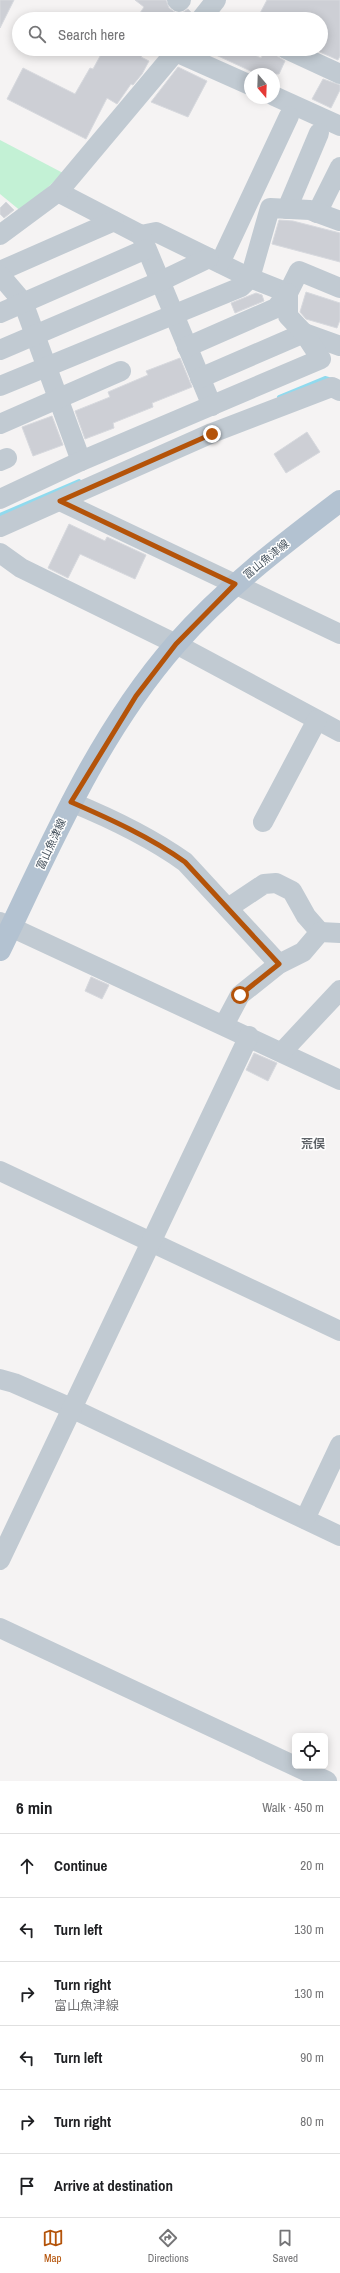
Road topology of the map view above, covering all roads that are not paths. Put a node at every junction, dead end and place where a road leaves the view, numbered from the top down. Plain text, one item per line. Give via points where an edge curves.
1 (177, 0) edge
2 (181, 0) edge
3 (172, 56) edge
4 (190, 56) edge
5 (301, 56) edge
6 (340, 74) edge
7 (244, 82) edge
8 (280, 99) edge
9 (289, 116) dead end
10 (340, 126) edge
11 (320, 133) dead end
12 (340, 166) edge
13 (58, 192) junction
14 (287, 209) junction
15 (317, 213) junction
16 (114, 221) junction
17 (340, 221) edge
18 (0, 235) edge
19 (144, 242) junction
20 (215, 261) junction
21 (0, 271) edge
22 (0, 275) edge
23 (250, 278) junction
24 (159, 282) junction
25 (340, 288) edge
26 (288, 293) junction
27 (23, 302) junction
28 (0, 313) edge
29 (174, 316) junction
30 (304, 333) junction
31 (35, 334) junction
32 (340, 346) edge
33 (187, 347) junction
34 (0, 350) edge
35 (47, 366) junction
36 (121, 371) dead end
37 (200, 378) junction
38 (0, 386) edge
39 (340, 391) edge
40 (59, 399) junction
41 (212, 406) junction
42 (0, 424) edge
43 (81, 461) junction
44 (0, 499) edge
45 (60, 501) junction
46 (340, 502) edge
47 (0, 527) edge
48 (0, 553) edge
49 (235, 584) junction
50 (340, 634) edge
51 (176, 644) junction
52 (317, 720) junction
53 (340, 732) edge
54 (71, 802) junction
55 (263, 822) dead end
56 (228, 908) junction
57 (5, 925) edge
58 (320, 932) junction
59 (340, 933) edge
60 (0, 950) edge
61 (279, 964) junction
62 (340, 990) edge
63 (224, 1024) junction
64 (249, 1036) junction
65 (282, 1052) junction
66 (340, 1080) edge
67 (0, 1171) edge
68 (150, 1241) junction
69 (340, 1331) edge
70 (0, 1379) edge
71 (71, 1408) junction
72 (340, 1445) edge
73 (305, 1519) junction
74 (340, 1536) edge
75 (0, 1560) edge
76 (0, 1628) edge
77 (327, 1781) edge

1 - 2 street
3 - 13 street
4 - 7 street
5 - 6 street
8 - 10 street
9 - 20 street
11 - 14 street
12 - 15 street
13 - 16 street
13 - 18 street
14 - 15 street
14 - 23 street via 270,208
15 - 17 street
16 - 19 street
16 - 21 street
19 - 20 street via 156,232
19 - 24 street
19 - 27 street
20 - 23 street
20 - 24 street
22 - 27 street
23 - 26 street
23 - 29 street via 240,287
24 - 29 street
24 - 31 street
25 - 26 street via 299,271
26 - 30 street via 288,316
26 - 33 street via 276,308
27 - 28 street
27 - 31 street
29 - 33 street
29 - 35 street
30 - 32 street
30 - 37 street
30 - 41 street via 321,359
31 - 34 street
31 - 35 street
33 - 37 street
35 - 38 street
35 - 40 street
36 - 40 street
37 - 41 street
39 - 45 street via 332,387 219,431
40 - 42 street
40 - 43 street
41 - 43 street
43 - 44 street
45 - 47 street
45 - 49 street
46 - 49 main road, 富山魚津線
48 - 51 street via 21,568
49 - 50 street
49 - 51 main road, 富山魚津線
51 - 52 street
51 - 54 main road, 富山魚津線 via 136,696
52 - 53 street
52 - 55 street
54 - 56 street via 105,816 170,851 185,862
54 - 57 main road, 富山魚津線
56 - 58 street via 264,884 276,884 292,891 306,916
56 - 61 street
57 - 60 main road, 富山魚津線
57 - 63 street
58 - 59 street
58 - 61 street via 303,952
61 - 63 street via 240,995
62 - 65 street
63 - 64 street
64 - 65 street
64 - 68 street
65 - 66 street
67 - 68 street
68 - 69 street
68 - 71 street
70 - 71 street
71 - 73 street
71 - 75 street
72 - 73 street
73 - 74 street
76 - 77 street

